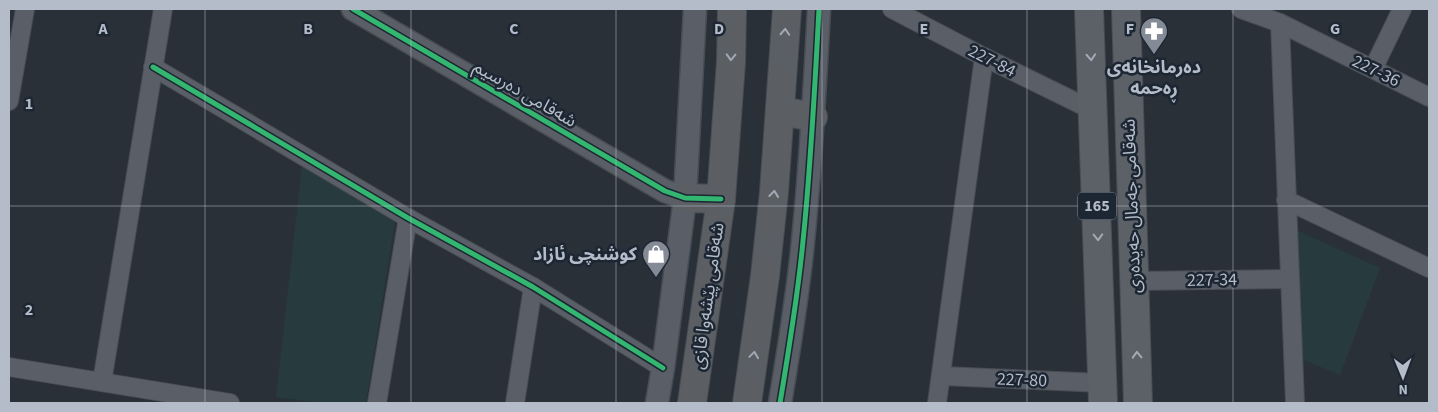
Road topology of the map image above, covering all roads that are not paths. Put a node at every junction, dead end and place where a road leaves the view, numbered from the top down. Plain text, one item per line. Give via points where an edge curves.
1 (25, 9) edge
2 (162, 9) edge
3 (353, 9) edge
4 (694, 9) edge
5 (732, 9) edge
6 (787, 9) edge
7 (819, 9) edge
8 (892, 9) edge
9 (1089, 9) edge
10 (1126, 9) edge
11 (1241, 9) edge
12 (1402, 9) edge
13 (1280, 23) junction
14 (984, 58) junction
15 (153, 67) junction
16 (1373, 69) junction
17 (1429, 97) edge
18 (9, 102) edge
19 (781, 111) junction
20 (1094, 111) junction
21 (813, 117) junction
22 (685, 198) junction
23 (721, 199) junction
24 (1286, 200) junction
25 (408, 218) junction
26 (1429, 268) edge
27 (1290, 279) junction
28 (1134, 281) junction
29 (533, 287) junction
30 (9, 366) edge
31 (663, 368) junction
32 (942, 376) junction
33 (102, 382) junction
34 (1103, 393) edge
35 (230, 403) edge
36 (377, 403) edge
37 (515, 403) edge
38 (657, 403) edge
39 (692, 403) edge
40 (747, 403) edge
41 (780, 403) edge
42 (937, 403) edge
43 (1138, 403) edge
44 (1295, 403) edge

1 - 18 street
2 - 15 street
3 - 22 street, شەقامی دەرسیم via 665,191
4 - 22 street
5 -> 23 highway, شەقامی پێشەوا قازی
19 -> 6 highway
7 - 21 street
8 - 14 street, 227-84
9 -> 20 main road, شەقامی جەمال حەیدەری / 165
10 - 28 main road, شەقامی جەمال حەیدەری / 165
11 - 13 street, 227-36
12 - 16 street
13 - 16 street, 227-36
13 - 24 street
14 - 20 street, 227-84
14 - 32 street
15 - 25 street
15 - 33 street
16 - 17 street, 227-36
19 - 21 highway
40 -> 19 highway via 767,257
20 -> 34 main road, شەقامی جەمال حەیدەری / 165
21 - 41 street via 803,243
22 - 23 highway
22 - 31 street
23 - 39 highway, شەقامی پێشەوا قازی
24 - 26 street
24 - 27 street
25 - 29 street
25 - 36 street
27 - 28 street, 227-34
27 - 44 street
43 -> 28 main road, شەقامی جەمال حەیدەری / 165
29 - 31 street
29 - 37 street
30 - 33 street
31 - 38 street
32 - 34 street, 227-80
32 - 42 street
33 - 35 street

